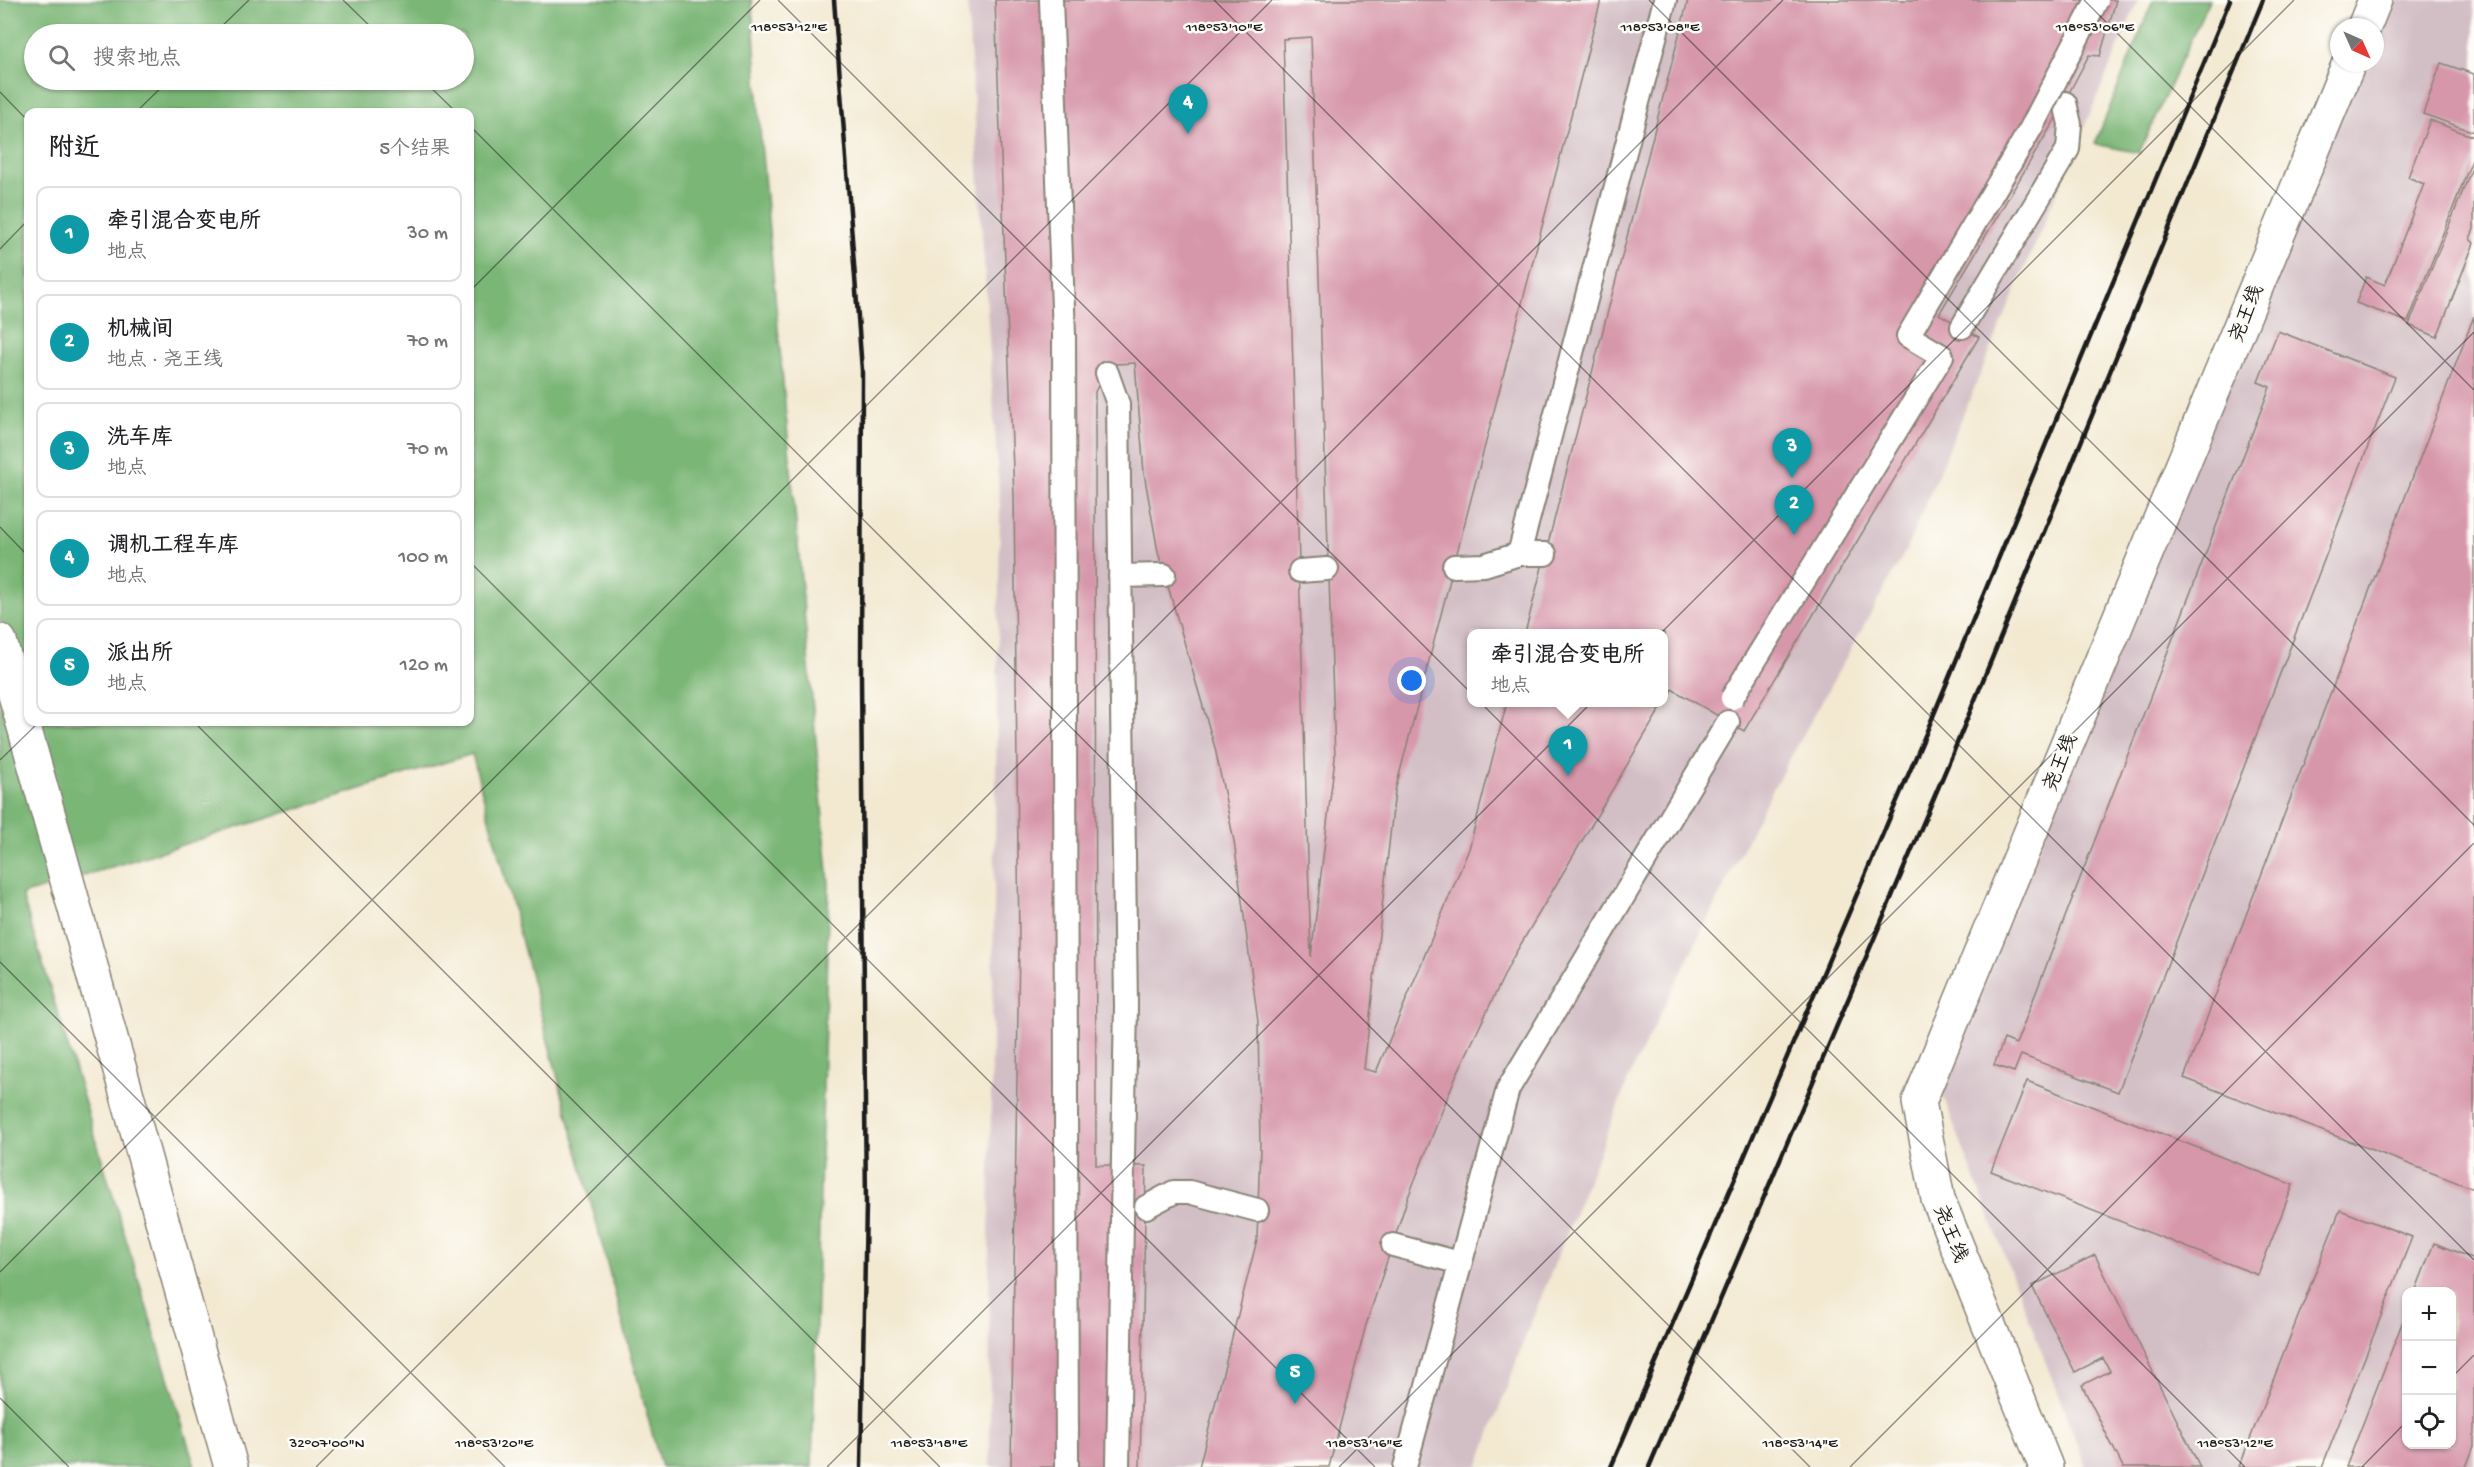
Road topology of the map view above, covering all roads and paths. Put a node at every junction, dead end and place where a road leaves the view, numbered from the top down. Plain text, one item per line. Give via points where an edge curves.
1 (1051, 0) edge
2 (1665, 0) edge
3 (2097, 0) edge
4 (2375, 0) edge
5 (2368, 18) edge
6 (2345, 72) edge
7 (2065, 103) dead end
8 (1962, 327) dead end
9 (1107, 373) dead end
10 (1519, 554) junction
11 (1545, 554) dead end
12 (1454, 566) dead end
13 (1327, 569) dead end
14 (1300, 571) dead end
15 (1164, 575) dead end
16 (1120, 576) junction
17 (0, 641) edge
18 (1732, 698) dead end
19 (1728, 722) dead end
20 (1146, 1207) dead end
21 (1257, 1210) dead end
22 (1393, 1245) dead end
23 (1460, 1263) junction
24 (231, 1467) edge
25 (1067, 1467) edge
26 (1118, 1467) edge
27 (1405, 1467) edge
28 (2046, 1467) edge

1 - 25 lane via 1064,334
2 - 10 lane
3 - 18 lane, bridge via 2031,128 1908,336 1942,356
4 - 5 street
6 - 28 street, 尧王线 via 1918,1102 1938,1199
7 - 8 lane via 2070,124 2068,149
9 - 16 lane via 1118,404
10 - 11 lane
10 - 12 lane via 1484,565
13 - 14 lane
15 - 16 lane
16 - 26 lane, bridge via 1126,1006
17 - 24 street
19 - 23 lane via 1508,1089
20 - 21 lane via 1174,1192 1189,1192
22 - 23 lane
23 - 27 lane

